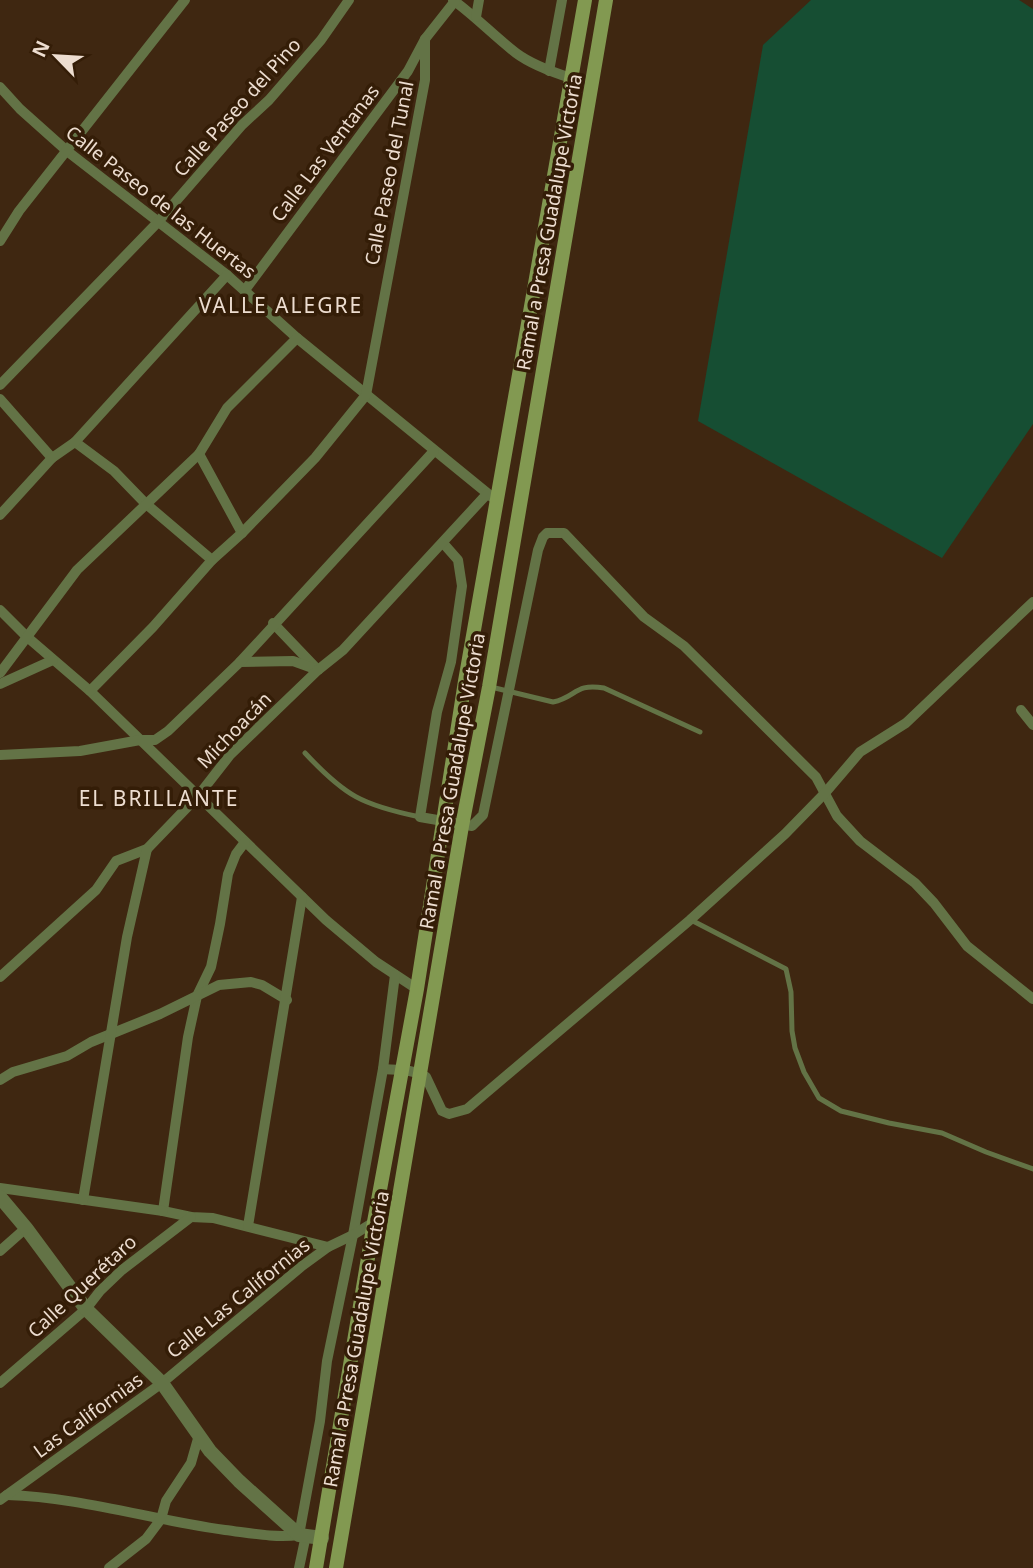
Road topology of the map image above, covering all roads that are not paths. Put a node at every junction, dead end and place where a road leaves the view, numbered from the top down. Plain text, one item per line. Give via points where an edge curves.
1 (185, 0) edge
2 (349, 0) edge
3 (479, 0) edge
4 (562, 0) edge
5 (585, 0) edge
6 (606, 0) edge
7 (454, 1) edge
8 (476, 17) junction
9 (425, 39) junction
10 (549, 71) junction
11 (571, 78) junction
12 (0, 87) edge
13 (67, 151) junction
14 (19, 211) junction
15 (157, 223) junction
16 (0, 227) edge
17 (0, 241) edge
18 (227, 275) junction
19 (245, 290) junction
20 (297, 338) junction
21 (0, 385) edge
22 (366, 395) junction
23 (0, 399) edge
24 (75, 442) junction
25 (434, 451) junction
26 (199, 454) junction
27 (52, 458) junction
28 (492, 497) junction
29 (145, 503) junction
30 (0, 515) edge
31 (242, 533) junction
32 (443, 543) junction
33 (212, 559) junction
34 (1033, 602) edge
35 (0, 610) edge
36 (273, 623) junction
37 (26, 636) junction
38 (53, 660) junction
39 (240, 662) junction
40 (318, 670) junction
41 (0, 673) edge
42 (0, 684) edge
43 (489, 687) junction
44 (90, 691) junction
45 (509, 692) junction
46 (1021, 710) dead end
47 (1033, 724) edge
48 (699, 732) dead end
49 (140, 740) junction
50 (304, 752) dead end
51 (0, 755) edge
52 (825, 793) junction
53 (198, 796) junction
54 (420, 817) junction
55 (442, 822) junction
56 (462, 826) junction
57 (245, 842) junction
58 (146, 849) junction
59 (302, 897) junction
60 (690, 920) junction
61 (395, 975) junction
62 (0, 977) edge
63 (417, 989) junction
64 (197, 996) junction
65 (1033, 999) edge
66 (287, 1000) junction
67 (111, 1034) junction
68 (383, 1069) junction
69 (402, 1070) junction
70 (421, 1074) junction
71 (0, 1080) edge
72 (1033, 1169) edge
73 (0, 1188) edge
74 (0, 1197) edge
75 (83, 1200) junction
76 (163, 1211) junction
77 (191, 1217) junction
78 (374, 1222) junction
79 (248, 1226) junction
80 (26, 1228) junction
81 (353, 1236) junction
82 (328, 1247) junction
83 (0, 1251) edge
84 (86, 1309) junction
85 (0, 1383) edge
86 (162, 1383) junction
87 (199, 1435) junction
88 (4, 1497) edge
89 (161, 1520) junction
90 (303, 1535) junction
91 (322, 1538) junction
92 (108, 1568) edge
93 (299, 1568) edge
94 (317, 1568) edge
95 (336, 1568) edge

1 - 13 street
2 - 15 street, Calle Paseo del Pino via 293,73
3 - 8 street
4 - 10 street
5 - 11 main road, Ramal a Presa Guadalupe Victoria
6 - 43 main road, Ramal a Presa Guadalupe Victoria
7 - 8 street
7 - 9 street, Calle Las Ventanas
8 - 10 street via 517,54
9 - 19 street, Calle Las Ventanas via 408,71
9 - 22 street, Calle Paseo del Tunal via 425,80
10 - 11 street
11 - 28 main road, Ramal a Presa Guadalupe Victoria
12 - 13 street, Calle Paseo de las Huertas
13 - 14 street
13 - 15 street, Calle Paseo de las Huertas
14 - 16 street
14 - 17 street
15 - 18 street, Calle Paseo de las Huertas
15 - 21 street, Calle Paseo del Pino
18 - 19 street, Calle Paseo de las Huertas
18 - 24 street
19 - 20 street, Calle Paseo de las Huertas
20 - 22 street, Calle Paseo de las Huertas
20 - 26 street via 227,408
22 - 25 street, Calle Paseo de las Huertas
22 - 31 street via 315,458
23 - 27 street
24 - 27 street
24 - 29 street via 114,471
25 - 28 street, Calle Paseo de las Huertas
25 - 36 street
26 - 29 street
26 - 31 street
27 - 30 street
28 - 32 street, Michoacán
28 - 55 main road, Ramal a Presa Guadalupe Victoria
29 - 33 street
29 - 37 street via 77,570
31 - 33 street
32 - 40 street, Michoacán via 343,650
32 - 54 street via 458,560 461,586 452,662 437,712
33 - 44 street
34 - 52 street via 906,723 859,752
35 - 37 street
36 - 39 street
36 - 40 street
37 - 38 street
37 - 41 street
38 - 42 street
38 - 44 street
39 - 40 street via 293,661
39 - 49 street via 168,731 155,740
40 - 53 street, Michoacán via 230,755
43 - 45 lane
43 - 56 main road, Ramal a Presa Guadalupe Victoria
44 - 49 street
45 - 48 lane via 553,702 581,687 604,688
45 - 52 street via 538,550 547,533 565,533 643,617 684,646 816,777
45 - 56 street via 484,815 472,826
46 - 47 street
49 - 51 street via 80,751
49 - 53 street
50 - 54 lane via 355,798
52 - 60 street
52 - 65 street via 837,816 860,841 915,883 967,946
53 - 57 street
53 - 58 street, Michoacán
54 - 55 street
55 - 56 street
55 - 63 main road, Ramal a Presa Guadalupe Victoria
56 - 70 main road, Ramal a Presa Guadalupe Victoria
57 - 59 street
57 - 64 street via 228,874 211,967
58 - 62 street, Michoacán via 116,861 96,890
58 - 67 street
59 - 61 street via 349,941
59 - 66 street
60 - 70 street via 467,1109 449,1114 442,1111
60 - 72 lane via 786,970 795,1048 819,1098 841,1111 942,1133
61 - 63 street
61 - 68 street
63 - 69 main road, Ramal a Presa Guadalupe Victoria
64 - 66 street via 219,985 251,982
64 - 67 street
64 - 76 street
66 - 79 street
67 - 71 street
67 - 75 street
68 - 69 street
68 - 81 street
69 - 70 street
69 - 78 main road, Ramal a Presa Guadalupe Victoria
70 - 95 main road, Ramal a Presa Guadalupe Victoria
73 - 75 street
74 - 80 street
75 - 76 street
76 - 77 street
77 - 79 street
77 - 84 street, Calle Querétaro via 109,1281
78 - 81 street, Calle Las Californias
78 - 91 main road, Ramal a Presa Guadalupe Victoria
79 - 82 street
80 - 83 street
80 - 84 street
81 - 82 street, Calle Las Californias
81 - 90 street via 330,1348
82 - 86 street, Calle Las Californias
84 - 85 street, Calle Querétaro
84 - 86 street
86 - 87 street
86 - 88 street, Las Californias
87 - 89 street via 191,1463 166,1501
87 - 90 street via 239,1481
88 - 89 street via 58,1499
89 - 90 street via 281,1537
89 - 92 street via 146,1539
90 - 91 street
90 - 93 street
91 - 94 main road, Ramal a Presa Guadalupe Victoria

